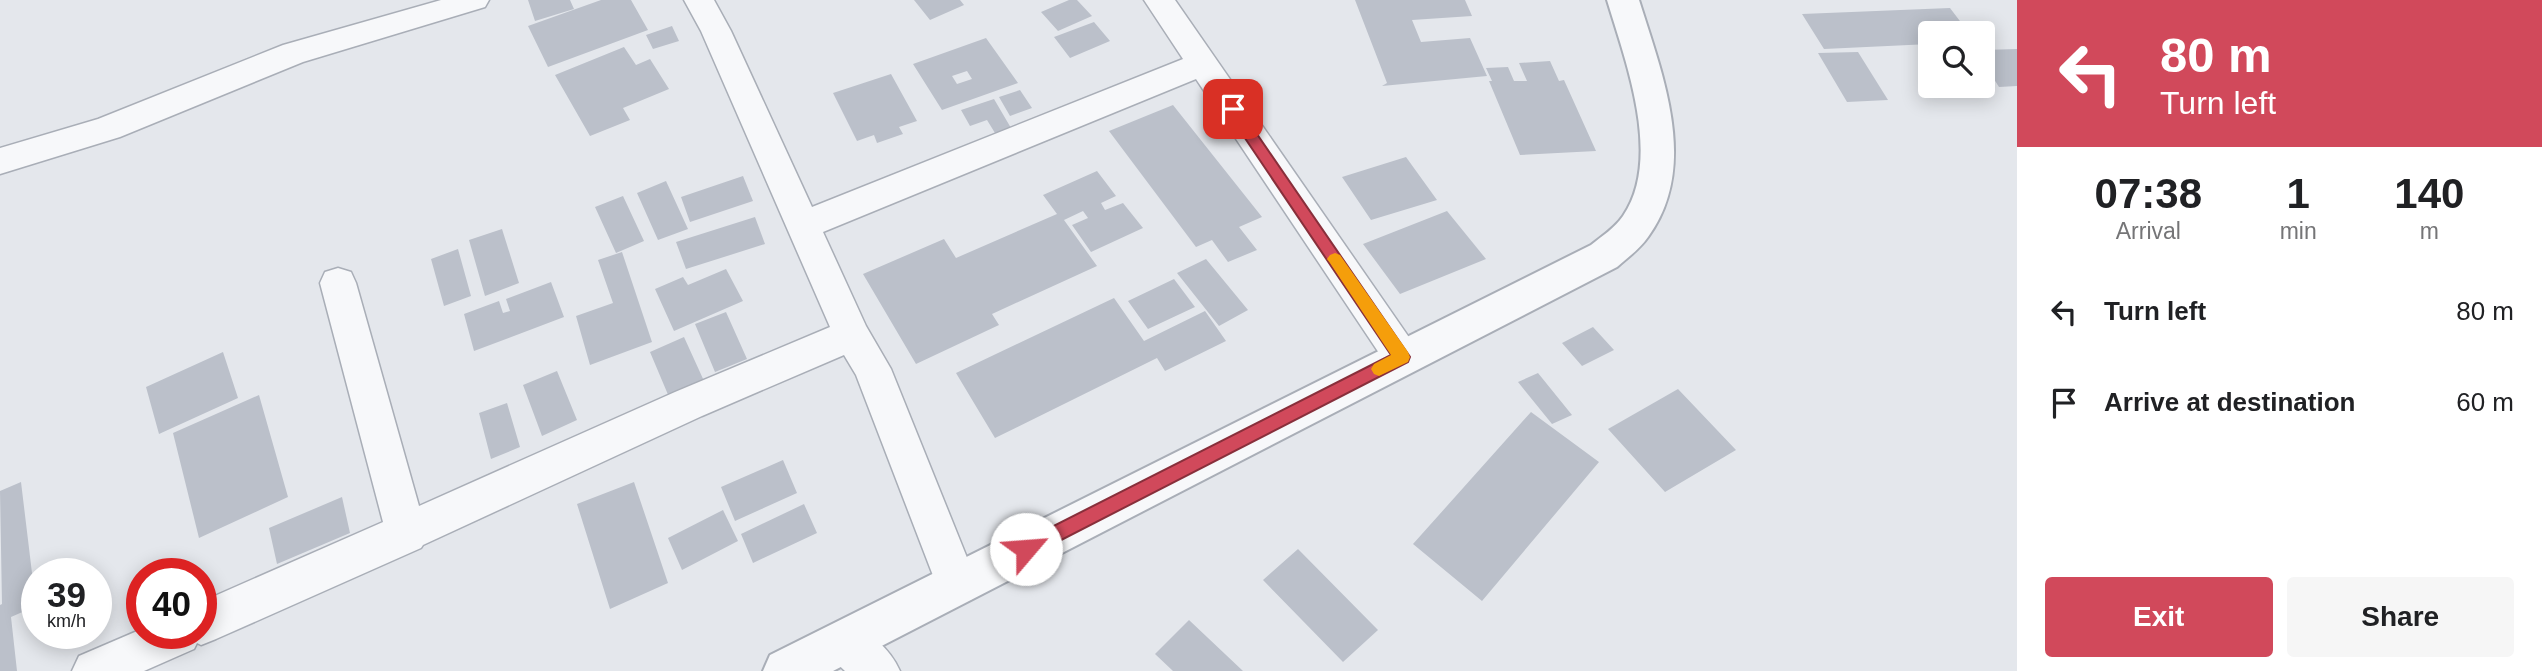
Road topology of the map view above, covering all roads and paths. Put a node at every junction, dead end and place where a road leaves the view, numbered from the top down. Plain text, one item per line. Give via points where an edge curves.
1 (474, 0) edge
2 (699, 0) edge
3 (1159, 0) edge
4 (1623, 0) edge
5 (1202, 64) junction
6 (0, 161) edge
7 (805, 225) junction
8 (338, 283) dead end
9 (852, 335) junction
10 (1402, 357) junction
11 (407, 534) junction
12 (957, 585) junction
13 (217, 617) edge
14 (845, 642) junction
15 (145, 649) edge
16 (94, 671) edge
17 (786, 671) edge
18 (878, 671) edge

1 - 6 street via 294,53 108,128
2 - 7 street
3 - 5 street
4 - 10 street via 1659,132 1654,182 1639,223 1604,256
5 - 7 street
5 - 10 street
7 - 9 street
8 - 11 street
9 - 11 street via 740,381
9 - 12 street via 872,369
10 - 12 street
11 - 13 street
12 - 14 street
14 - 17 street
14 - 18 street
15 - 16 street

